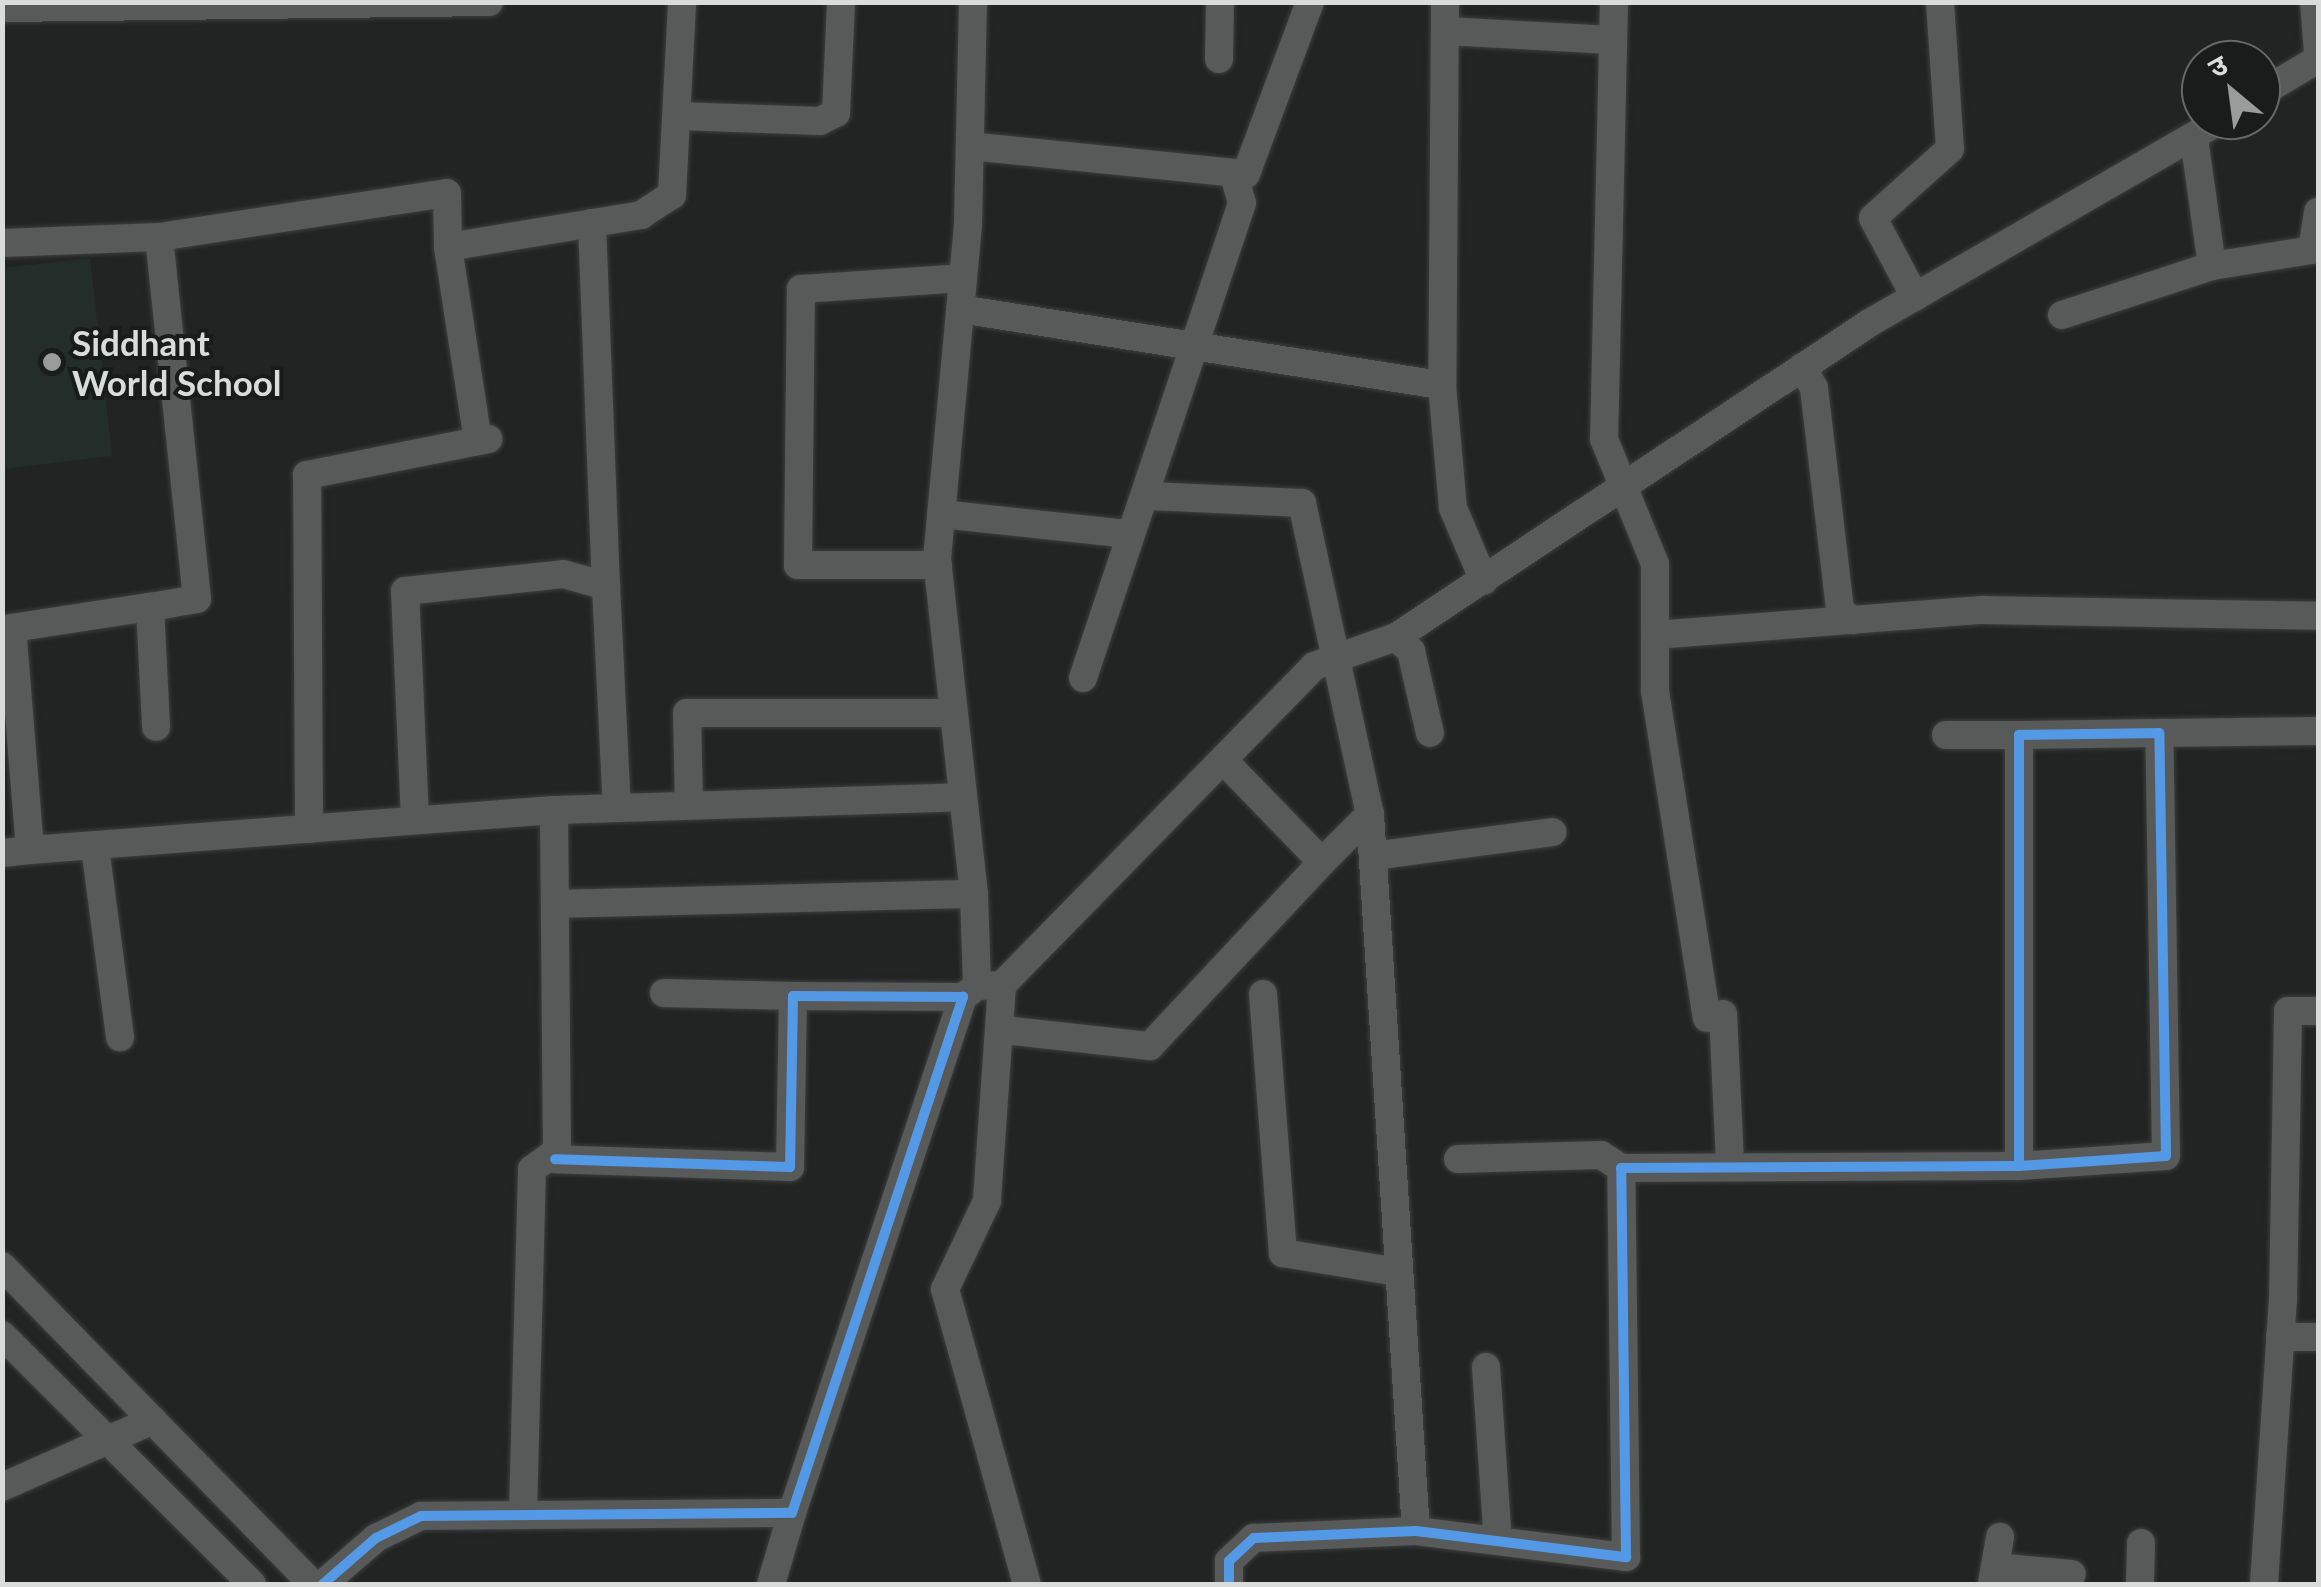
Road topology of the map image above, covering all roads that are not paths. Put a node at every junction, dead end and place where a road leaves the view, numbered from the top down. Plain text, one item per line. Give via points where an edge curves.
1 (489, 2) edge
2 (682, 2) edge
3 (841, 2) edge
4 (973, 2) edge
5 (1220, 2) edge
6 (1310, 2) edge
7 (1445, 2) edge
8 (1614, 2) edge
9 (1940, 2) edge
10 (2314, 2) edge
11 (220, 4) edge
12 (90, 6) edge
13 (352, 6) edge
14 (2, 8) edge
15 (1446, 31) junction
16 (1612, 40) junction
17 (2318, 56) edge
18 (1219, 58) dead end
19 (2281, 81) edge
20 (678, 116) junction
21 (2190, 140) edge
22 (2194, 140) edge
23 (970, 146) junction
24 (1235, 178) junction
25 (2318, 211) edge
26 (592, 223) junction
27 (160, 237) junction
28 (2, 243) edge
29 (448, 247) junction
30 (2212, 266) junction
31 (962, 278) junction
32 (1914, 297) junction
33 (960, 309) junction
34 (2062, 315) dead end
35 (1192, 350) junction
36 (1802, 367) junction
37 (1442, 386) junction
38 (1624, 486) junction
39 (1150, 496) junction
40 (941, 514) junction
41 (1127, 534) junction
42 (938, 565) junction
43 (1484, 582) junction
44 (606, 586) junction
45 (150, 607) junction
46 (2318, 616) edge
47 (1852, 620) junction
48 (1655, 635) junction
49 (1396, 636) junction
50 (1330, 657) junction
51 (1083, 678) dead end
52 (952, 713) junction
53 (156, 727) dead end
54 (1430, 732) dead end
55 (2318, 732) edge
56 (2159, 733) junction
57 (1946, 735) dead end
58 (2020, 735) junction
59 (1223, 760) junction
60 (962, 797) junction
61 (690, 805) junction
62 (616, 807) junction
63 (554, 810) junction
64 (1370, 814) junction
65 (416, 819) junction
66 (309, 829) junction
67 (1552, 832) dead end
68 (95, 847) junction
69 (16, 851) edge
70 (1373, 856) junction
71 (1322, 862) junction
72 (974, 894) junction
73 (556, 904) junction
74 (981, 989) junction
75 (664, 993) dead end
76 (1263, 994) dead end
77 (793, 996) junction
78 (2318, 1010) edge
79 (1004, 1030) junction
80 (120, 1038) dead end
81 (555, 1159) junction
82 (1458, 1159) dead end
83 (1730, 1164) junction
84 (2020, 1166) junction
85 (1621, 1168) junction
86 (2, 1266) edge
87 (1398, 1272) junction
88 (2, 1335) edge
89 (2280, 1337) junction
90 (2318, 1338) edge
91 (1486, 1367) dead end
92 (153, 1420) junction
93 (112, 1444) junction
94 (2, 1487) edge
95 (523, 1511) junction
96 (792, 1513) junction
97 (1416, 1531) junction
98 (2000, 1537) dead end
99 (1498, 1541) junction
100 (2141, 1544) dead end
101 (1626, 1570) edge
102 (2072, 1574) dead end
103 (1993, 1576) edge
104 (252, 1584) edge
105 (312, 1584) edge
106 (323, 1584) edge
107 (771, 1584) edge
108 (1027, 1584) edge
109 (1228, 1584) edge
110 (2140, 1584) edge
111 (2264, 1584) edge

1 - 13 street
2 - 20 street
3 - 20 street via 836,113 820,121
4 - 23 street
5 - 18 street
6 - 24 street via 1254,163
7 - 15 street
8 - 16 street
9 - 32 street via 1950,150 1873,218
10 - 17 street
11 - 12 street
11 - 13 street
12 - 14 street
15 - 16 street
15 - 37 street
16 - 38 street via 1604,439
17 - 19 street
20 - 26 street via 672,195 642,214
21 - 32 street
22 - 30 street
23 - 24 street
23 - 31 street
24 - 35 street via 1242,203
25 - 30 street via 2312,250
26 - 29 street
26 - 44 street
27 - 28 street
27 - 29 street via 448,193
27 - 45 street via 197,599
29 - 66 street via 483,440 307,475
30 - 34 street
31 - 33 street
31 - 42 street via 801,289 798,565
32 - 36 street
33 - 35 street
33 - 40 street
35 - 37 street
35 - 39 street
36 - 38 street
36 - 47 street via 1814,388 1840,611
37 - 43 street via 1453,508
38 - 43 street
38 - 48 street via 1655,564
39 - 41 street
39 - 50 street via 1302,503
40 - 41 street
40 - 42 street
41 - 51 street
42 - 52 street
43 - 49 street
44 - 62 street
44 - 65 street via 563,574 405,591
45 - 53 street
45 - 69 street via 12,628
46 - 47 street via 1982,610
47 - 48 street
48 - 83 street via 1655,691 1715,1016
49 - 50 street
49 - 54 street via 1411,651
50 - 59 street
50 - 64 street
52 - 60 street
52 - 61 street via 687,712
55 - 56 street
56 - 58 street
56 - 84 street via 2166,1156
57 - 58 street
58 - 84 street
59 - 71 street
59 - 74 street
60 - 61 street
60 - 72 street
61 - 62 street
62 - 63 street
63 - 65 street
63 - 73 street
64 - 70 street
64 - 71 street
65 - 66 street
66 - 68 street
67 - 70 street
68 - 69 street
68 - 80 street
70 - 87 street
71 - 79 street via 1150,1046
72 - 73 street
72 - 74 street
73 - 81 street
74 - 77 street
74 - 79 street
74 - 96 street
75 - 77 street
76 - 87 street via 1282,1253
77 - 81 street via 790,1166
78 - 89 street via 2288,1011
79 - 108 street via 988,1201 946,1289
81 - 95 street via 532,1169
82 - 85 street via 1601,1154
83 - 84 street
83 - 85 street
85 - 101 street
86 - 92 street
87 - 97 street
88 - 93 street
89 - 90 street
89 - 111 street
91 - 99 street
92 - 93 street
92 - 105 street
93 - 94 street
93 - 104 street
95 - 96 street
95 - 106 street via 399,1523
96 - 107 street
97 - 99 street
97 - 109 street via 1254,1538 1229,1561
98 - 103 street
99 - 101 street
100 - 110 street
102 - 103 street

